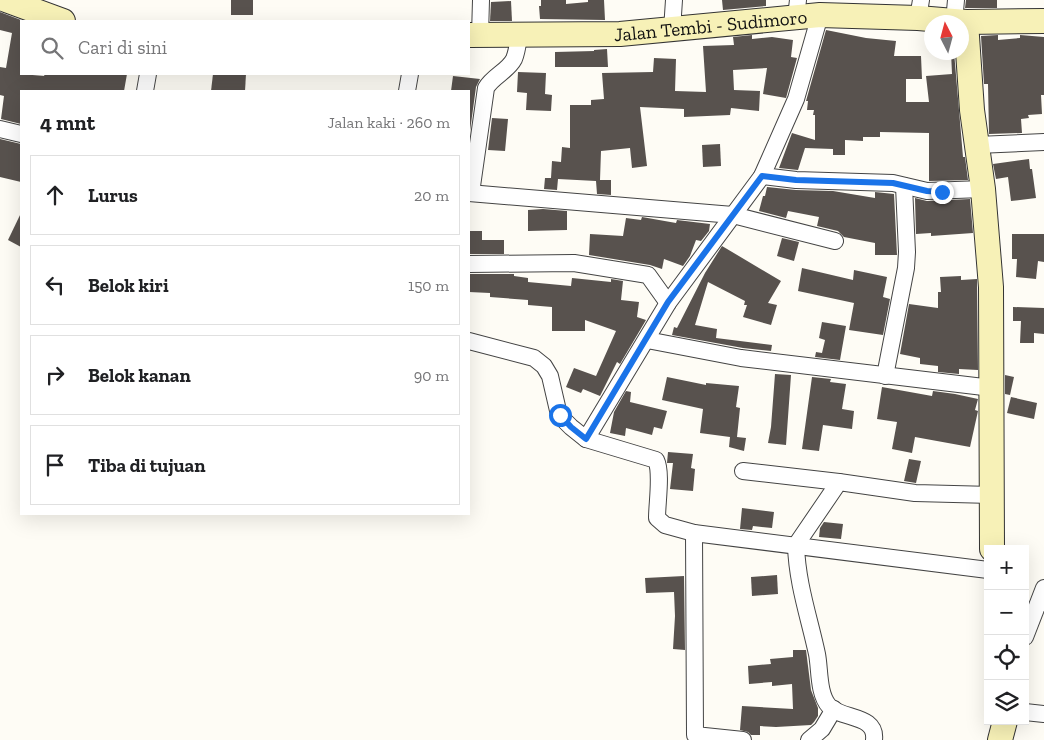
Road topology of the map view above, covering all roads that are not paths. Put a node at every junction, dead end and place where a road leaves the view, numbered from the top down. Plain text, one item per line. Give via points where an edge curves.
1 (6, 0) edge
2 (481, 0) edge
3 (674, 0) edge
4 (797, 8) edge
5 (919, 9) edge
6 (959, 15) edge
7 (820, 16) junction
8 (969, 16) edge
9 (60, 20) edge
10 (1044, 21) edge
11 (672, 30) junction
12 (474, 35) edge
13 (519, 36) junction
14 (965, 60) edge
15 (148, 75) edge
16 (410, 75) edge
17 (145, 90) edge
18 (407, 90) edge
19 (0, 129) edge
20 (20, 134) edge
21 (1044, 142) edge
22 (977, 145) junction
23 (762, 176) junction
24 (904, 186) junction
25 (983, 189) junction
26 (470, 193) edge
27 (733, 215) junction
28 (835, 242) dead end
29 (470, 264) edge
30 (668, 302) junction
31 (647, 340) junction
32 (470, 341) edge
33 (885, 376) junction
34 (992, 388) junction
35 (586, 439) junction
36 (743, 470) dead end
37 (839, 482) junction
38 (992, 495) junction
39 (694, 533) junction
40 (796, 545) junction
41 (992, 545) edge
42 (984, 569) edge
43 (1044, 588) edge
44 (1026, 635) edge
45 (834, 709) junction
46 (1029, 712) edge
47 (1044, 714) edge
48 (1004, 725) edge
49 (694, 737) edge
50 (743, 740) edge
51 (809, 740) edge
52 (874, 740) edge
53 (1000, 740) edge

1 - 9 main road
2 - 12 street
3 - 11 street
4 - 7 main road, Jalan Tembi - Sudimoro
4 - 11 main road, Jalan Tembi - Sudimoro
5 - 6 main road, Jalan Tembi - Sudimoro
5 - 7 main road, Jalan Tembi - Sudimoro
7 - 23 street via 796,99
8 - 10 main road, Jalan Tembi - Sudimoro
11 - 13 main road, Jalan Tembi - Sudimoro
12 - 13 main road, Jalan Tembi - Sudimoro
13 - 26 street via 512,63 486,88
14 - 22 main road
15 - 17 street
16 - 18 street
19 - 20 street
21 - 22 street
22 - 25 main road
23 - 24 street
23 - 27 street
24 - 25 street via 927,191
24 - 33 street via 906,268
25 - 34 main road via 990,286
26 - 27 street
27 - 28 street
27 - 30 street
29 - 30 street via 574,263 648,275
30 - 31 street
31 - 33 street via 741,358
31 - 35 street
32 - 35 street via 534,358 544,366 550,376 560,415
33 - 34 street
34 - 38 main road
35 - 39 street via 656,460 657,518 665,526
36 - 37 street
37 - 38 street via 915,493
37 - 40 street
38 - 41 main road
39 - 40 street
39 - 49 street
40 - 42 street
40 - 45 street via 799,583 822,687 826,701
43 - 44 street
45 - 51 street via 822,729
45 - 52 street via 867,723 874,730
46 - 47 street
48 - 53 main road
49 - 50 street

